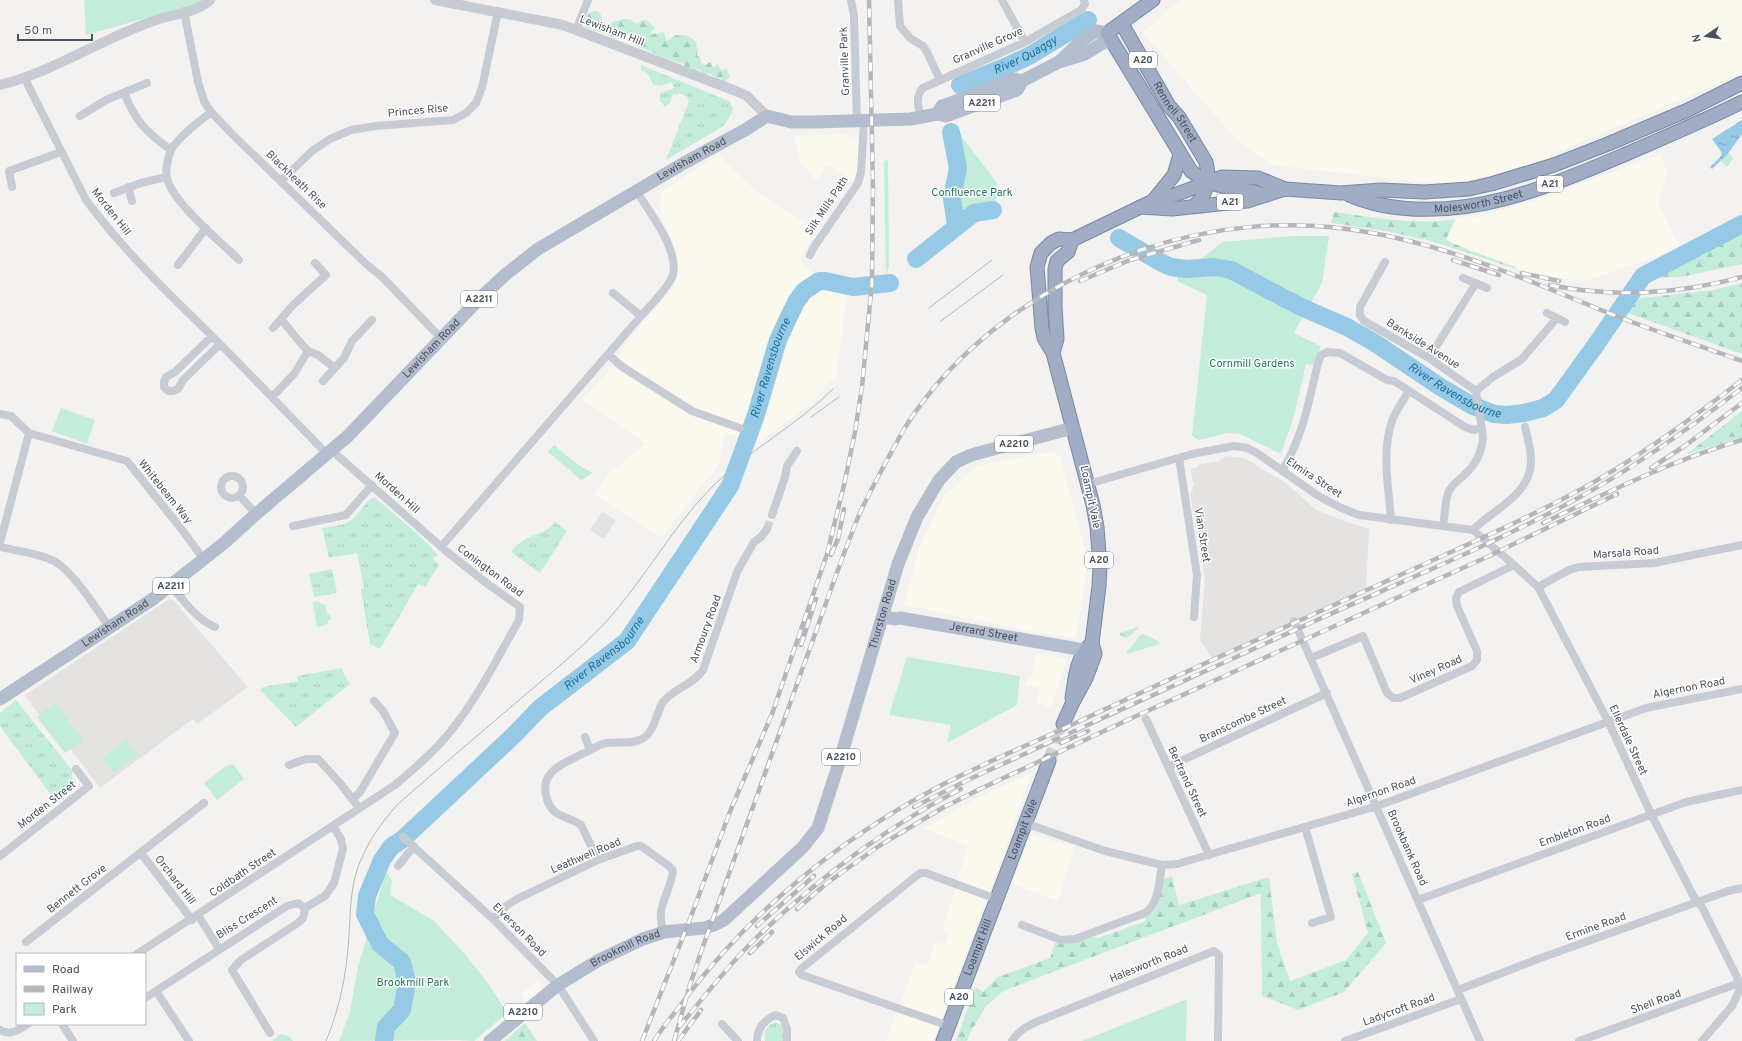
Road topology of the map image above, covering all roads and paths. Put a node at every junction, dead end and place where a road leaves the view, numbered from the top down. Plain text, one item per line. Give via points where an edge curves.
1 (210, 0) edge
2 (435, 0) edge
3 (588, 0) edge
4 (851, 0) edge
5 (898, 0) edge
6 (1002, 0) edge
7 (1153, 0) edge
8 (454, 2) edge
9 (1084, 2) edge
10 (184, 11) junction
11 (498, 11) junction
12 (1122, 24) junction
13 (576, 30) junction
14 (1108, 32) junction
15 (1025, 42) junction
16 (25, 79) junction
17 (940, 80) junction
18 (146, 83) dead end
19 (1742, 83) edge
20 (0, 85) edge
21 (124, 93) junction
22 (1742, 102) edge
23 (211, 112) junction
24 (80, 116) dead end
25 (767, 116) junction
26 (921, 118) junction
27 (860, 122) junction
28 (171, 150) junction
29 (61, 152) junction
30 (1180, 155) junction
31 (166, 177) junction
32 (281, 181) junction
33 (1208, 181) junction
34 (128, 187) junction
35 (12, 188) dead end
36 (1285, 189) junction
37 (637, 192) junction
38 (114, 193) dead end
39 (1342, 193) junction
40 (1266, 195) junction
41 (1153, 201) junction
42 (132, 202) dead end
43 (1194, 206) junction
44 (1138, 208) junction
45 (206, 228) junction
46 (1072, 240) junction
47 (810, 255) dead end
48 (239, 260) dead end
49 (1385, 262) dead end
50 (315, 263) dead end
51 (178, 265) dead end
52 (1463, 278) dead end
53 (1476, 283) junction
54 (1487, 288) dead end
55 (613, 293) dead end
56 (1547, 314) dead end
57 (641, 316) junction
58 (281, 319) junction
59 (1556, 319) junction
60 (372, 320) dead end
61 (1565, 322) dead end
62 (273, 328) dead end
63 (212, 336) junction
64 (441, 338) junction
65 (220, 344) junction
66 (308, 351) junction
67 (1053, 353) junction
68 (608, 354) junction
69 (1429, 358) junction
70 (335, 368) junction
71 (323, 381) dead end
72 (1409, 391) junction
73 (1477, 394) junction
74 (272, 397) junction
75 (0, 414) edge
76 (1525, 426) dead end
77 (740, 428) dead end
78 (1073, 428) junction
79 (1482, 428) junction
80 (29, 433) junction
81 (797, 451) dead end
82 (332, 455) junction
83 (1179, 458) junction
84 (1282, 471) junction
85 (1088, 484) junction
86 (372, 485) junction
87 (239, 495) dead end
88 (256, 514) junction
89 (772, 515) tunnel mouth
90 (1391, 520) junction
91 (1443, 525) junction
92 (293, 526) dead end
93 (767, 529) tunnel mouth
94 (1473, 530) junction
95 (0, 543) edge
96 (1742, 545) edge
97 (0, 547) edge
98 (441, 547) junction
99 (204, 560) junction
100 (1514, 565) junction
101 (171, 586) junction
102 (1538, 587) junction
103 (886, 602) junction
104 (883, 617) junction
105 (1194, 617) dead end
106 (900, 618) junction
107 (1294, 621) dead end
108 (216, 627) dead end
109 (110, 628) junction
110 (1088, 647) junction
111 (1311, 658) junction
112 (1742, 689) edge
113 (1327, 693) junction
114 (0, 699) edge
115 (374, 701) dead end
116 (1146, 718) dead end
117 (1608, 721) junction
118 (1063, 724) tunnel mouth
119 (585, 737) dead end
120 (590, 750) junction
121 (1049, 761) tunnel mouth
122 (289, 765) dead end
123 (1168, 767) junction
124 (76, 769) dead end
125 (1742, 790) edge
126 (353, 799) junction
127 (204, 803) dead end
128 (1377, 806) junction
129 (359, 808) junction
130 (1651, 814) junction
131 (1025, 823) junction
132 (333, 826) junction
133 (1305, 827) junction
134 (405, 838) dead end
135 (414, 846) junction
136 (141, 853) junction
137 (1209, 855) junction
138 (0, 856) edge
139 (598, 860) junction
140 (1162, 865) junction
141 (398, 866) dead end
142 (768, 878) joint
143 (1742, 888) edge
144 (996, 899) junction
145 (1418, 900) junction
146 (1698, 902) junction
147 (305, 908) junction
148 (195, 918) junction
149 (493, 919) junction
150 (1312, 922) dead end
151 (1022, 925) dead end
152 (664, 932) junction
153 (26, 942) dead end
154 (219, 949) junction
155 (139, 953) edge
156 (1741, 982) edge
157 (558, 984) junction
158 (1458, 990) junction
159 (156, 991) junction
160 (146, 997) edge
161 (1461, 999) junction
162 (722, 1024) dead end
163 (26, 1025) edge
164 (63, 1025) edge
165 (949, 1026) junction
166 (1, 1032) edge
167 (270, 1033) dead end
168 (73, 1041) edge
169 (189, 1041) edge
170 (490, 1041) edge
171 (594, 1041) edge
172 (738, 1041) edge
173 (757, 1041) edge
174 (788, 1041) edge
175 (943, 1041) edge
176 (1012, 1041) edge
177 (1218, 1041) edge
178 (1344, 1041) edge
179 (1480, 1041) edge
180 (1579, 1041) edge
181 (1702, 1041) edge

1 - 10 street via 201,6
2 - 8 street, Lewisham Hill
3 - 13 street
4 - 27 street, Granville Park
5 - 17 street via 900,26 928,52
6 - 15 street
7 - 12 highway
8 - 11 street, Lewisham Hill
9 - 15 street, Granville Grove via 1081,10
10 - 16 street via 133,28
10 - 23 street, Blackheath Rise via 198,82 204,101
11 - 13 street, Lewisham Hill
11 - 32 street, Princes Rise via 482,88 476,103 466,113 453,120 350,130 312,151
12 - 14 highway
12 - 33 highway, Rennell Street / A20 via 1169,106 1179,117 1202,155
13 - 25 street, Lewisham Hill via 736,91 747,96
14 - 26 main road, A2211 via 1096,31 1059,62 1022,81 1014,79 942,106 937,114
14 - 30 highway, Rennell Street / A20
15 - 17 street, Granville Grove
16 - 20 street
16 - 29 street, Morden Hill
17 - 26 street, Granville Grove via 921,91 918,100
18 - 21 street
19 - 39 highway, Molesworth Street / A21 via 1688,110 1590,151 1491,184 1446,191 1381,190
21 - 24 street
21 - 28 street via 140,125
22 - 39 highway, Molesworth Street / A21 via 1686,129 1560,181 1491,202 1431,210 1380,205
23 - 28 street
23 - 32 street, Blackheath Rise
25 - 27 main road, A2211 via 791,122
25 - 37 main road, Lewisham Road / A2211
26 - 27 main road, A2211
27 - 47 street, Silk Mills Path via 861,172 858,183
28 - 31 street
29 - 35 street via 9,171
29 - 63 street, Morden Hill via 86,200 98,216 138,264
30 - 33 highway, Rennell Street / A21 via 1191,170
30 - 41 highway, Rennell Street / A20 via 1174,175
31 - 34 street
31 - 45 street via 177,197
32 - 64 street, Blackheath Rise via 382,277
33 - 36 highway, Molesworth Street / A21 via 1228,176 1258,178
33 - 40 highway, A21 via 1221,187
33 - 41 highway, Rennell Street / A21
33 - 43 highway via 1204,194
34 - 38 street
34 - 42 street
36 - 39 highway, Molesworth Street / A21
36 - 40 highway, Molesworth Street / A21
37 - 57 street, Conington Road via 665,238 674,264 672,276 666,286
37 - 64 main road, Lewisham Road / A2211 via 538,249 505,275
40 - 43 highway, Molesworth Street / A21 via 1247,201
41 - 44 highway, Rennell Street / A20
43 - 44 highway, Rennell Street / A20 via 1172,209
44 - 46 highway, Rennell Street / A20
45 - 48 street
45 - 51 street
46 - 67 highway, Loampit Vale / A20 via 1068,252 1057,260 1054,269 1057,339
46 - 67 highway, Loampit Vale / A20 via 1059,239 1051,243 1041,253 1037,267 1042,328 1044,338
49 - 69 street, Bankside Avenue via 1360,307 1360,315 1364,321
50 - 58 street via 326,275
52 - 53 street
53 - 54 street
53 - 69 street
55 - 57 street
56 - 59 street
57 - 68 street, Conington Road
58 - 62 street
58 - 66 street
59 - 61 street
59 - 73 street via 1522,359 1493,377
60 - 70 street via 352,341 344,358
63 - 65 street, Morden Hill
63 - 65 street via 175,372 166,377 164,387 168,391 178,389 183,380
64 - 82 main road, Lewisham Road / A2211
65 - 74 street, Morden Hill
66 - 70 street
66 - 74 street via 294,374
67 - 78 highway, Loampit Vale / A20
68 - 77 street via 621,366 692,411
68 - 98 street, Conington Road
69 - 73 street, Bankside Avenue
70 - 71 street
72 - 79 street via 1465,427 1473,430
72 - 84 street via 1340,353 1328,352 1321,355 1298,441
72 - 90 street via 1392,422 1387,450
73 - 79 street
74 - 82 street, Morden Hill
75 - 80 street via 11,416
76 - 94 street via 1530,451 1530,470 1523,486 1509,501 1482,520
78 - 85 highway, Loampit Vale / A20
78 - 103 main road, Thurston Road / A2210 via 971,455 953,465 931,492 912,529
79 - 91 street via 1478,460 1448,492
80 - 95 street
80 - 99 street, Whitebeam Way via 127,461
81 - 89 street via 787,466
82 - 86 street, Morden Hill
82 - 88 main road, Lewisham Road / A2211
83 - 84 street, Elmira Street via 1234,446 1257,453
83 - 85 street, Elmira Street
83 - 105 street, Vian Street via 1197,575
84 - 90 street, Elmira Street via 1339,507 1359,515
85 - 110 highway, Loampit Vale / A20 via 1097,527 1100,566
86 - 92 street via 346,515
86 - 98 street, Morden Hill
87 - 88 street
88 - 99 main road, Lewisham Road / A2211
90 - 91 street, Elmira Street
91 - 94 street, Elmira Street
93 - 120 street, Armoury Road via 762,538 754,542 737,572 703,670 698,677 675,691 664,702 645,738 628,743 606,743
94 - 100 street
96 - 102 street, Marsala Road via 1654,564 1579,567
97 - 109 street via 49,559 62,566
98 - 129 street, Conington Road via 520,607 520,620 466,710 435,749 395,785
99 - 101 main road, Lewisham Road / A2211
100 - 102 street
100 - 111 street, Viney Road via 1459,592 1456,598 1457,606 1477,651 1477,660 1472,666 1400,698 1393,698 1387,694 1363,636
101 - 108 street via 197,616
101 - 109 main road, Lewisham Road / A2211
102 - 117 street, Ellerdale Street
103 - 104 main road, Thurston Road / A2210
103 - 106 main road via 894,607
104 - 106 main road, Jerrard Street
104 - 142 main road, Thurston Road / A2210 via 818,828 803,847
106 - 110 main road, Jerrard Street
107 - 111 street, Brookbank Road
109 - 114 main road, Lewisham Road / A2211
110 - 118 highway, Loampit Vale / A20 via 1095,654
111 - 113 street, Brookbank Road
112 - 117 street, Algernon Road via 1646,708
113 - 123 street, Branscombe Street
113 - 128 street, Brookbank Road
115 - 126 street via 383,711 395,733 360,792
116 - 123 street, Bertrand Street
117 - 128 street, Algernon Road
117 - 130 street, Ellerdale Street
119 - 120 street
120 - 139 street, Armoury Road via 553,770 546,781 545,792 555,812 581,825
121 - 131 highway, Loampit Vale / A20
122 - 126 street via 306,759 318,759
123 - 137 street, Bertrand Street
124 - 138 street, Morden Street via 89,786
125 - 130 street, Embleton Road via 1686,802
126 - 129 street
127 - 136 street, Bennett Grove
128 - 133 street, Algernon Road
128 - 145 street, Brookbank Road
129 - 132 street, Coldbath Street
130 - 145 street, Embleton Road
130 - 146 street, Ellerdale Street
131 - 140 street, Algernon Road via 1105,851
131 - 144 highway, Loampit Vale / A20
132 - 147 street via 341,839 343,849 334,883 325,896
132 - 148 street, Coldbath Street
133 - 137 street, Algernon Road
133 - 150 street via 1331,917
134 - 135 street, Elverson Road
135 - 141 street
135 - 149 street, Elverson Road
136 - 148 street, Orchard Hill
136 - 153 street, Bennett Grove
137 - 140 street, Algernon Road via 1177,864
139 - 149 street, Leathwell Road via 511,902
139 - 152 street, Leathwell Road via 641,846 669,866 673,871 672,877 660,913
140 - 151 street via 1155,902 1145,913 1075,939 1061,940
142 - 152 main road, Brookmill Road / A2210 via 734,911 714,925
143 - 146 street, Ermine Road
144 - 165 highway, Loampit Hill / A20
144 - 165 street, Elswick Road via 920,873 819,953 799,972
145 - 158 street, Brookbank Road
146 - 156 street, Ellerdale Street
146 - 158 street, Ermine Road
147 - 154 street, Bliss Crescent via 298,903 287,906
147 - 167 street via 303,918 298,923 241,960 232,970
148 - 154 street, Bliss Crescent
148 - 155 street, Coldbath Street
149 - 157 street, Elverson Road
152 - 157 main road, Brookmill Road / A2210 via 642,939 599,960
154 - 159 street, Bliss Crescent
156 - 180 street, Shell Road
156 - 181 street via 1732,1006
157 - 170 main road, Brookmill Road / A2210
157 - 171 street, Elverson Road
158 - 161 street, Brookbank Road
159 - 160 street, Bliss Crescent
159 - 169 street
161 - 178 street, Ladycroft Road
161 - 179 street, Brookbank Road
162 - 172 street
163 - 166 street via 12,1032
164 - 168 street
165 - 175 highway, Loampit Hill / A20
173 - 174 street via 762,1024 775,1015 783,1018
176 - 177 street, Halesworth Road via 1023,1029 1036,1022 1214,951 1219,955

